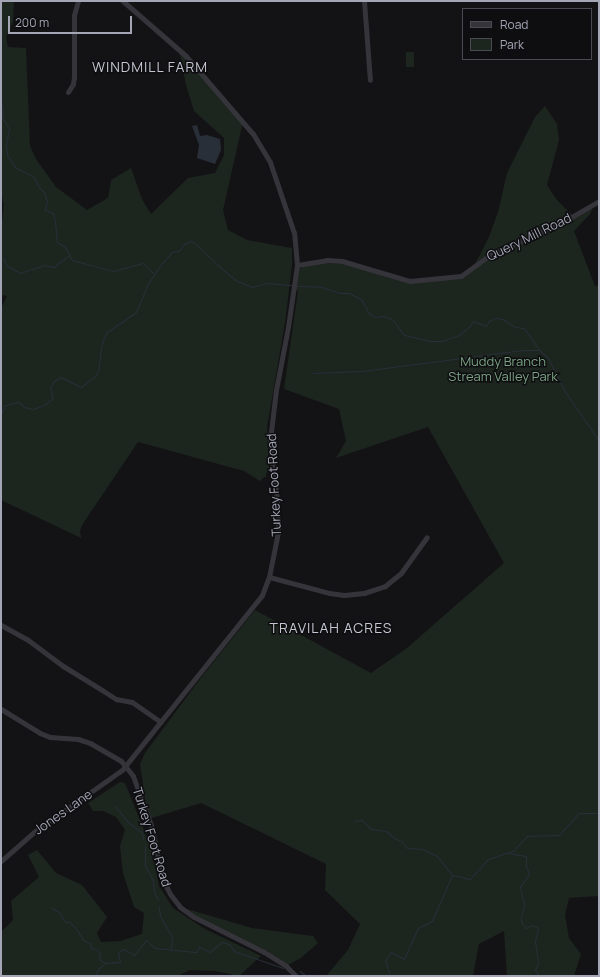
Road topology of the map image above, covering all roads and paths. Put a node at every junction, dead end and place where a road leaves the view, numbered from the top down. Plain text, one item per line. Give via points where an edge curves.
1 (78, 1) edge
2 (123, 1) edge
3 (364, 1) edge
4 (370, 80) dead end
5 (68, 92) dead end
6 (599, 201) edge
7 (297, 265) junction
8 (427, 537) dead end
9 (269, 578) junction
10 (1, 625) edge
11 (1, 709) edge
12 (161, 722) junction
13 (125, 766) junction
14 (1, 861) edge
15 (296, 976) edge

1 - 5 street via 74,15 74,77
2 - 7 street, Turkey Foot Road via 186,56 262,146 284,199 294,233
3 - 4 street
6 - 7 street, Query Mill Road via 563,222 490,255 461,276 410,281 342,261 327,260
7 - 9 street, Turkey Foot Road via 271,423 270,440 278,523
8 - 9 street via 401,573 385,586 364,593 329,593
9 - 12 street, Turkey Foot Road via 252,609
10 - 12 street via 116,699 132,702
11 - 13 street via 50,737 78,739 90,743
12 - 13 street, Turkey Foot Road
13 - 14 street, Jones Lane via 116,776 34,832
13 - 15 street, Turkey Foot Road via 133,776 152,828 162,878 180,907 194,917 270,956

